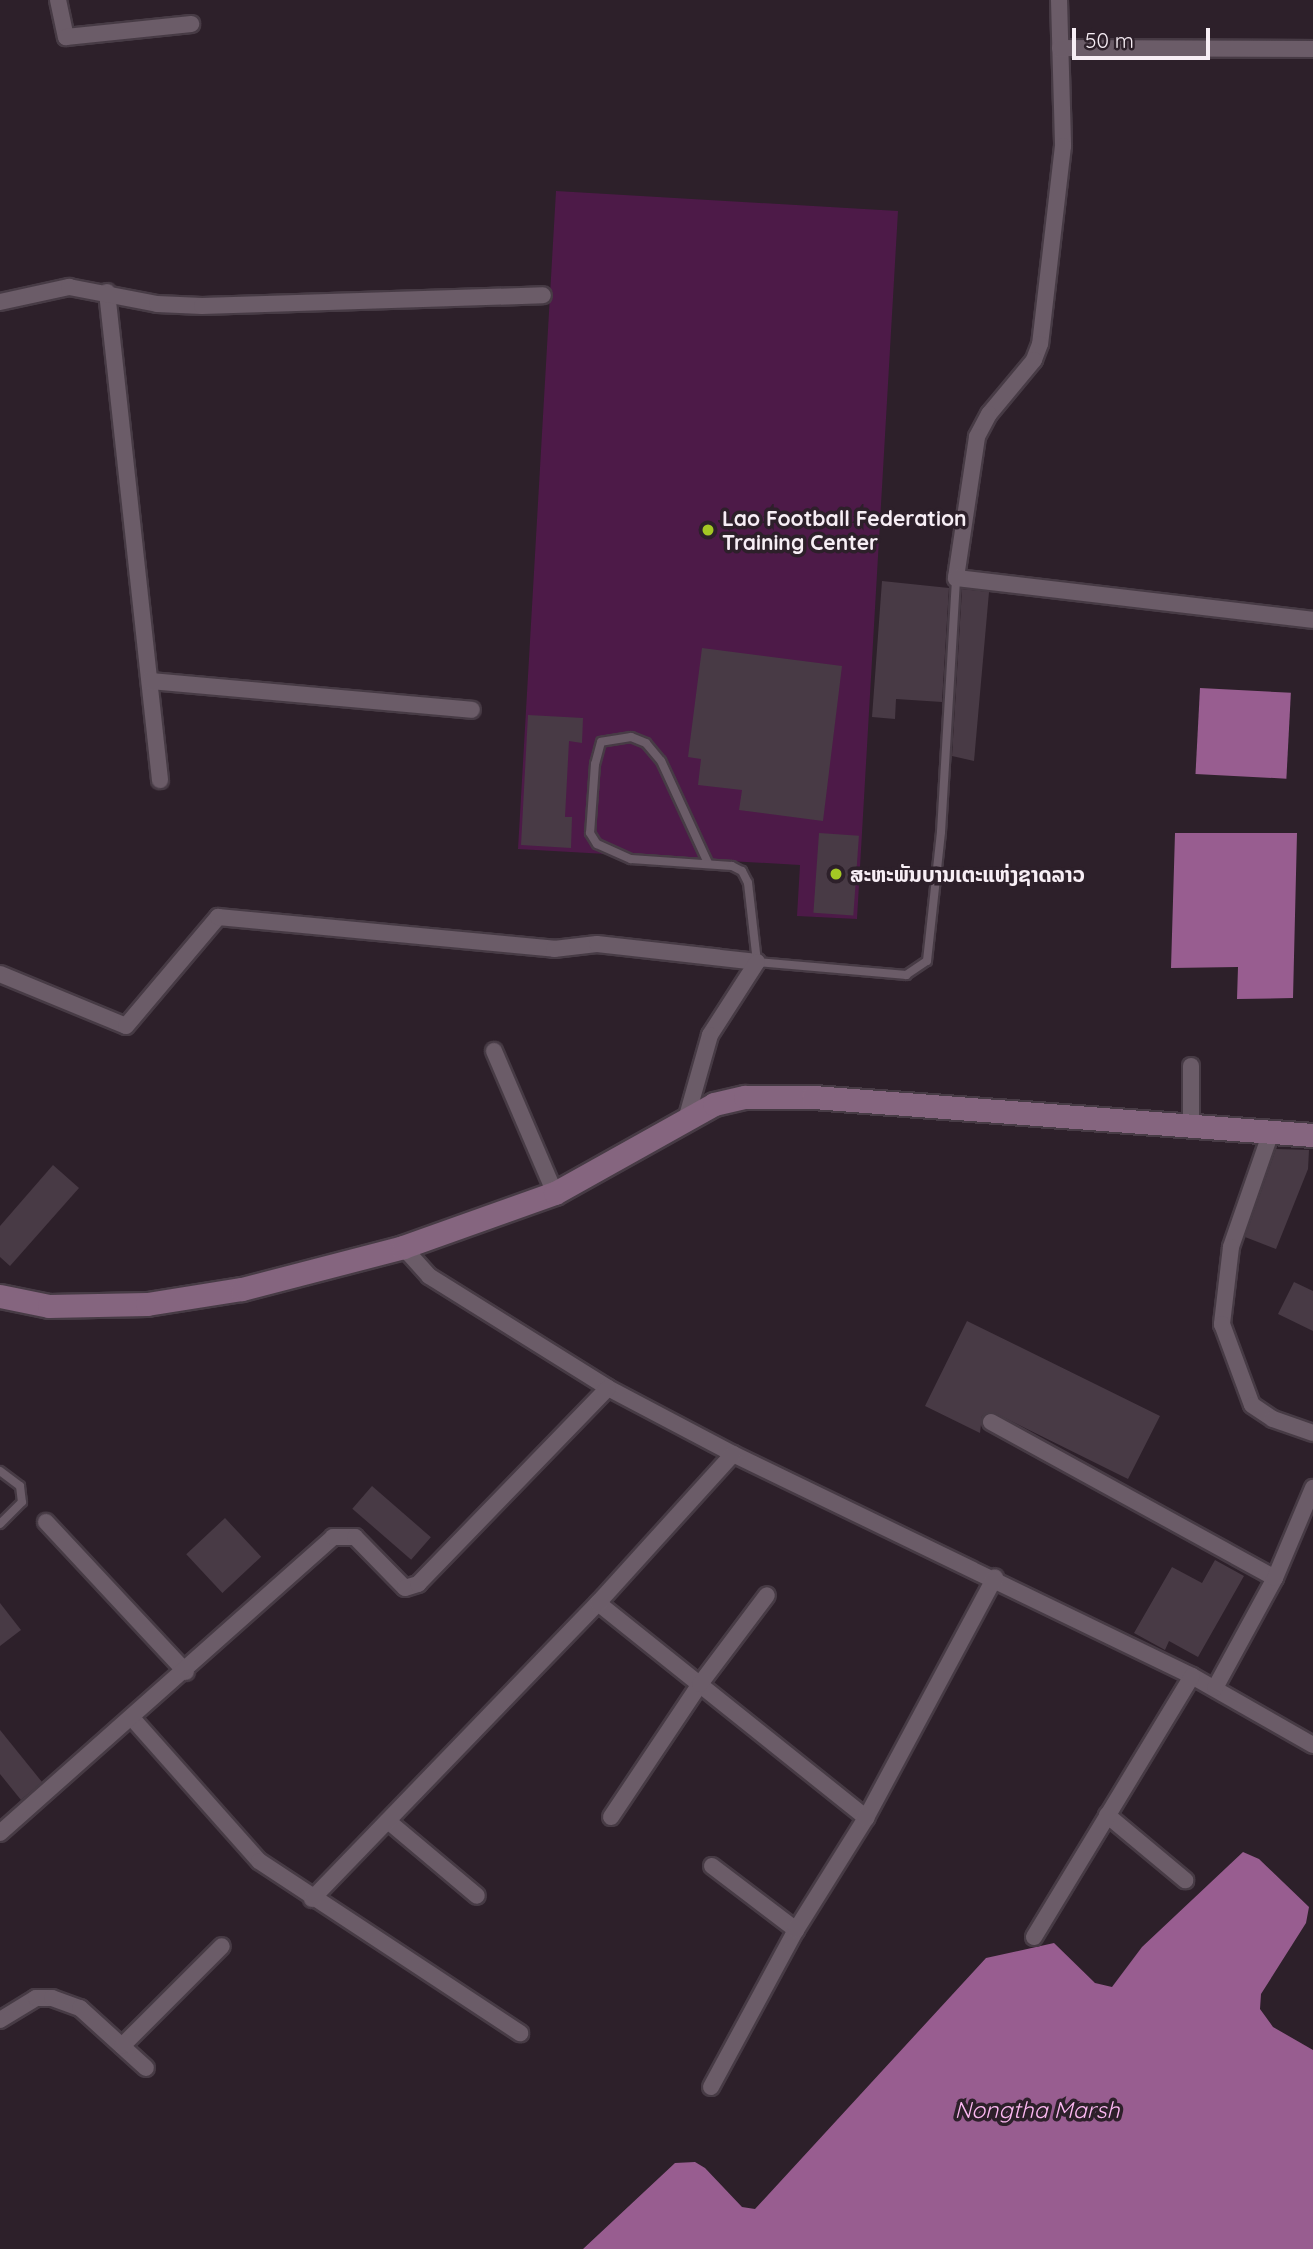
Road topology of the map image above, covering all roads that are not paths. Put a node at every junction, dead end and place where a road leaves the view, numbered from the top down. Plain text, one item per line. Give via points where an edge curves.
1 (58, 0) edge
2 (1059, 0) edge
3 (191, 24) dead end
4 (1060, 48) junction
5 (1313, 49) edge
6 (107, 292) junction
7 (543, 295) dead end
8 (0, 302) edge
9 (956, 578) junction
10 (1313, 620) edge
11 (150, 681) junction
12 (472, 710) dead end
13 (160, 780) dead end
14 (708, 863) junction
15 (757, 962) junction
16 (0, 974) edge
17 (494, 1051) dead end
18 (1191, 1066) dead end
19 (686, 1119) junction
20 (1191, 1126) junction
21 (1271, 1132) junction
22 (1313, 1135) edge
23 (555, 1192) junction
24 (403, 1247) junction
25 (0, 1296) edge
26 (608, 1388) junction
27 (991, 1422) dead end
28 (1313, 1433) edge
29 (733, 1454) junction
30 (0, 1471) edge
31 (1313, 1488) edge
32 (46, 1522) dead end
33 (0, 1524) edge
34 (995, 1577) junction
35 (1275, 1578) junction
36 (767, 1595) dead end
37 (598, 1603) junction
38 (186, 1672) junction
39 (1192, 1675) junction
40 (700, 1684) junction
41 (1214, 1688) junction
42 (132, 1718) junction
43 (1313, 1745) edge
44 (1107, 1815) junction
45 (611, 1817) dead end
46 (866, 1818) junction
47 (388, 1821) junction
48 (0, 1833) edge
49 (712, 1866) dead end
50 (1185, 1880) dead end
51 (477, 1896) dead end
52 (312, 1899) junction
53 (796, 1930) junction
54 (1034, 1937) dead end
55 (222, 1946) dead end
56 (0, 2020) edge
57 (520, 2033) dead end
58 (122, 2046) junction
59 (146, 2068) dead end
60 (711, 2087) dead end

1 - 3 street via 66,37
2 - 4 street
4 - 5 street
4 - 9 street via 1063,146 1040,344 1034,360 989,414 977,437
6 - 7 street via 157,304 202,306
6 - 8 street via 69,287
6 - 11 street
9 - 10 street
9 - 15 lane via 941,832 927,961 905,975
11 - 12 street
11 - 13 street
14 - 14 lane via 661,761 646,743 631,737 601,742 590,833 597,844 631,859
14 - 15 lane via 742,871 748,883
15 - 16 street via 597,944 554,950 218,917 126,1026
15 - 19 street via 710,1035
17 - 23 street
18 - 20 street
19 - 20 street via 714,1104 745,1097 813,1097
19 - 23 street
20 - 21 street
21 - 22 street
21 - 28 street via 1231,1247 1222,1324 1252,1405 1273,1419
23 - 24 street
24 - 25 street via 242,1289 147,1304 49,1306
24 - 26 street via 429,1276
26 - 29 street
26 - 38 street via 418,1584 405,1588 355,1537 333,1537
27 - 35 street
29 - 34 street
29 - 37 street
30 - 33 lane via 20,1486 22,1502
31 - 35 street
32 - 38 street
34 - 39 street
34 - 46 street
35 - 41 street
36 - 40 street
37 - 40 street
37 - 47 street
38 - 42 street
39 - 41 street
39 - 44 street
40 - 45 street
40 - 46 street
41 - 43 street
42 - 48 street
42 - 52 street via 259,1861
44 - 50 street
44 - 54 street
46 - 53 street
47 - 51 street
47 - 52 street
49 - 53 street
52 - 57 street
53 - 60 street
55 - 58 street
56 - 58 street via 36,1998 52,1998 80,2008
58 - 59 street

